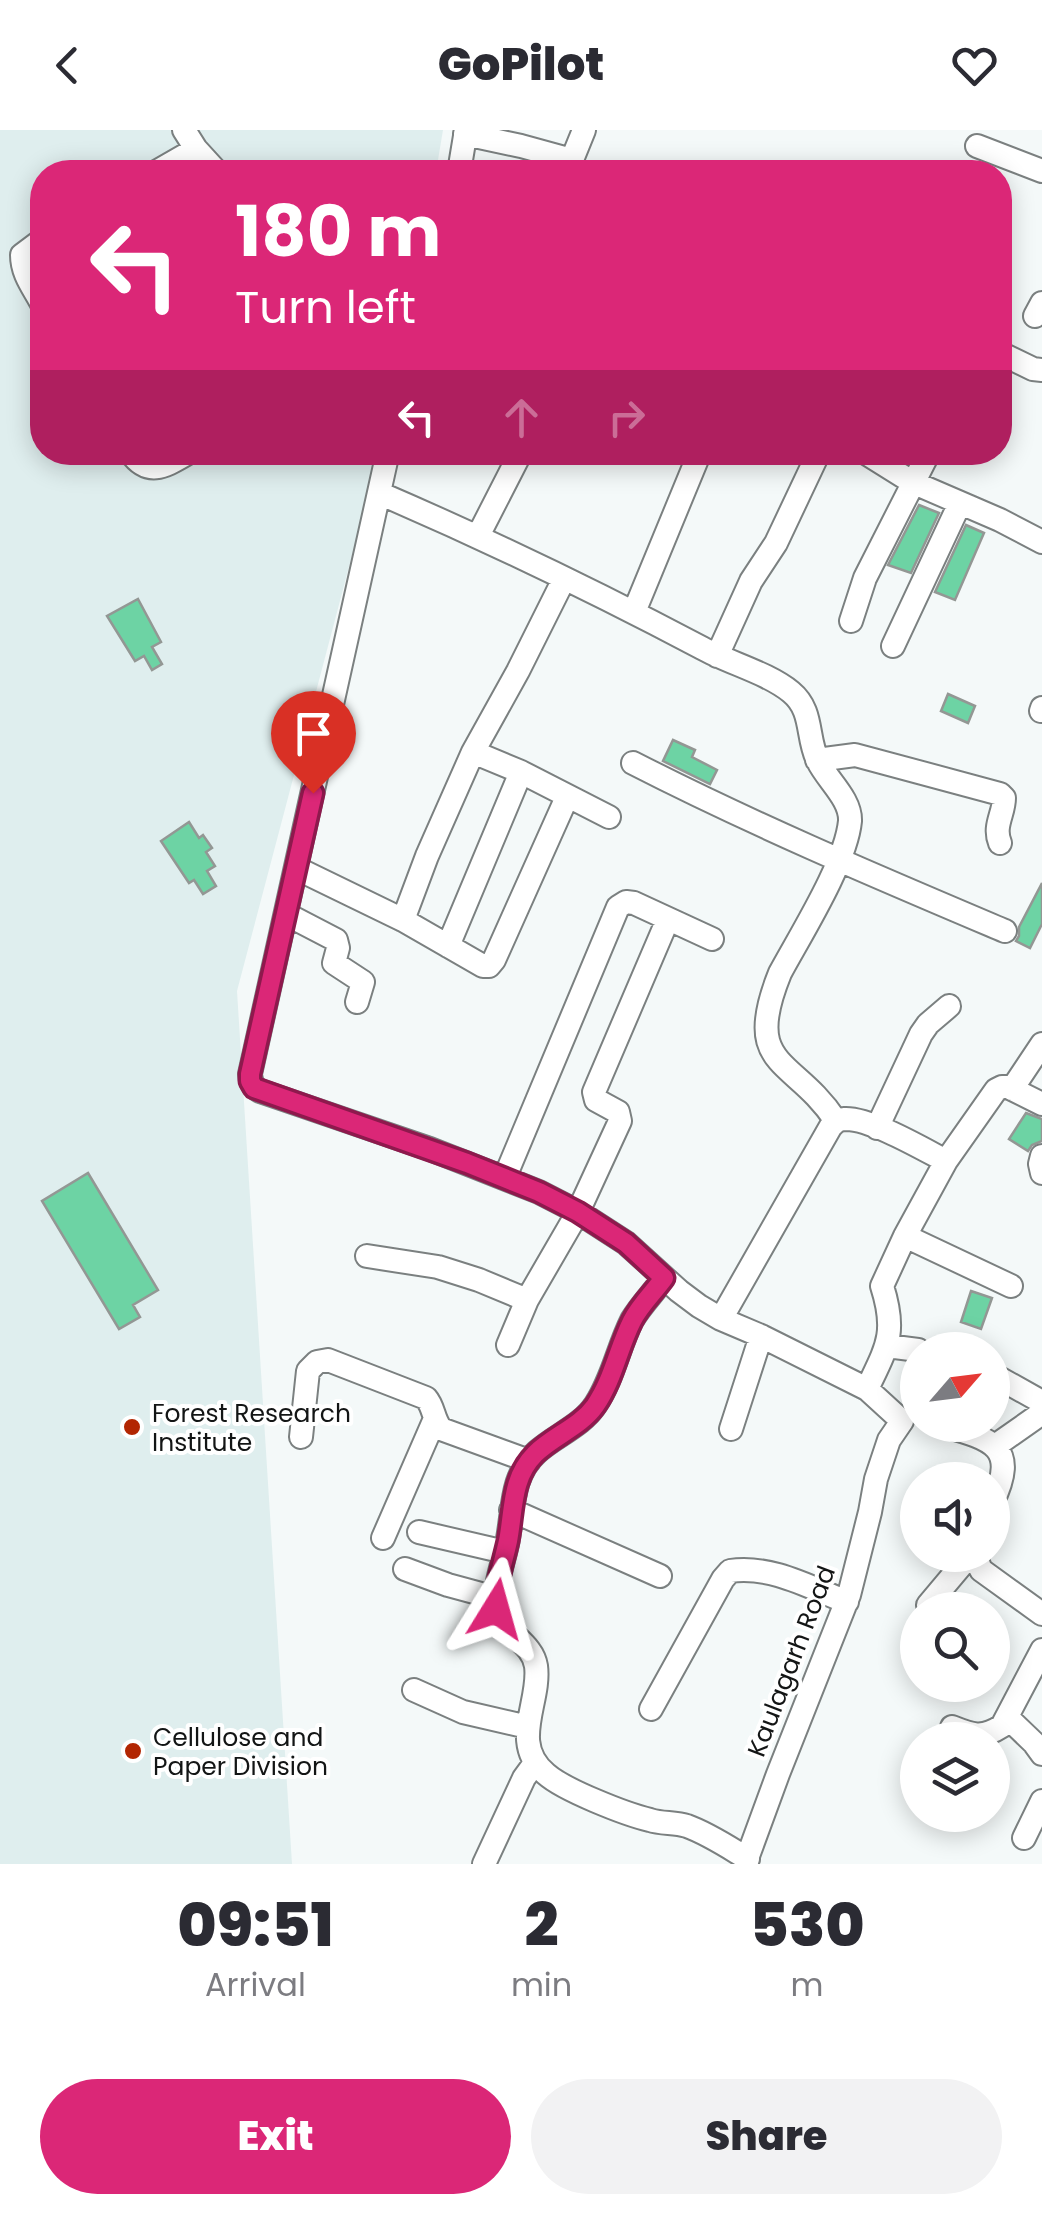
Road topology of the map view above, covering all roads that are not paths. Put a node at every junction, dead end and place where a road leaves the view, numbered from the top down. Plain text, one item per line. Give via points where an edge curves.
1 (584, 130) edge
2 (465, 132) edge
3 (190, 140) edge
4 (977, 146) dead end
5 (169, 160) edge
6 (207, 160) edge
7 (462, 160) edge
8 (551, 160) edge
9 (572, 160) edge
10 (1042, 171) edge
11 (30, 249) edge
12 (30, 282) edge
13 (1012, 359) edge
14 (1042, 370) edge
15 (385, 465) edge
16 (514, 465) edge
17 (695, 465) edge
18 (812, 465) edge
19 (885, 465) edge
20 (921, 465) edge
21 (912, 482) junction
22 (378, 492) junction
23 (960, 503) junction
24 (478, 536) junction
25 (1042, 542) edge
26 (564, 578) junction
27 (634, 612) junction
28 (850, 620) dead end
29 (893, 646) dead end
30 (717, 656) junction
31 (473, 752) junction
32 (817, 760) junction
33 (633, 763) dead end
34 (521, 772) junction
35 (566, 797) junction
36 (609, 817) dead end
37 (1000, 843) dead end
38 (839, 861) junction
39 (296, 868) junction
40 (286, 914) junction
41 (668, 919) junction
42 (403, 920) junction
43 (1005, 931) dead end
44 (712, 939) dead end
45 (448, 946) junction
46 (357, 1002) dead end
47 (949, 1006) dead end
48 (1042, 1044) edge
49 (1012, 1089) junction
50 (1042, 1104) edge
51 (836, 1121) junction
52 (877, 1128) junction
53 (1042, 1156) edge
54 (946, 1161) junction
55 (1042, 1172) edge
56 (504, 1177) junction
57 (578, 1212) junction
58 (905, 1236) junction
59 (367, 1256) dead end
60 (664, 1278) junction
61 (1011, 1286) dead end
62 (527, 1300) junction
63 (721, 1319) junction
64 (761, 1336) junction
65 (508, 1345) dead end
66 (888, 1346) junction
67 (900, 1348) edge
68 (1010, 1384) edge
69 (868, 1389) junction
70 (1042, 1402) edge
71 (900, 1413) edge
72 (1042, 1413) edge
73 (434, 1421) junction
74 (731, 1429) dead end
75 (900, 1430) edge
76 (301, 1437) dead end
77 (987, 1442) edge
78 (995, 1446) junction
79 (529, 1461) junction
80 (1003, 1462) edge
81 (510, 1510) junction
82 (419, 1532) dead end
83 (383, 1538) dead end
84 (505, 1552) junction
85 (405, 1569) dead end
86 (957, 1572) edge
87 (983, 1572) edge
88 (660, 1576) dead end
89 (940, 1592) edge
90 (496, 1598) junction
91 (846, 1602) junction
92 (1042, 1614) edge
93 (1042, 1650) edge
94 (414, 1690) dead end
95 (651, 1709) dead end
96 (1007, 1717) junction
97 (1004, 1722) edge
98 (528, 1727) junction
99 (1042, 1754) edge
100 (536, 1764) junction
101 (1042, 1801) edge
102 (1024, 1838) dead end
103 (746, 1861) edge
104 (484, 1864) edge

1 - 9 street
2 - 7 street
2 - 8 street
3 - 5 street
3 - 6 street
4 - 10 street
11 - 12 street via 22,255
13 - 14 street
15 - 22 street
16 - 24 street
17 - 27 street
18 - 30 street
19 - 21 street
20 - 21 street
21 - 23 street
21 - 28 street
22 - 24 street
22 - 39 street
23 - 25 street
23 - 29 street
24 - 26 street
26 - 27 street
26 - 31 street
27 - 30 street
30 - 32 street via 776,683 804,706
31 - 34 street
31 - 42 street
32 - 37 street via 856,755 1000,794
32 - 38 street via 849,813
33 - 38 street
34 - 35 street
34 - 45 street
35 - 36 street
35 - 45 street via 492,963 484,966
38 - 43 street
38 - 51 street via 780,973 766,1024 775,1059
39 - 40 street
39 - 42 street
40 - 46 street via 336,940 334,963 362,982
40 - 56 street via 250,1081 254,1088
41 - 44 street
41 - 56 street via 634,903 618,907
41 - 57 street via 594,1092 620,1116
42 - 45 street
47 - 52 street via 921,1034
48 - 49 street
49 - 50 street
49 - 54 street via 992,1094
51 - 52 street
51 - 63 street
52 - 54 street
53 - 55 street
54 - 58 street
56 - 57 street
57 - 60 street
57 - 62 street
58 - 61 street
58 - 66 street via 882,1286
59 - 62 street via 438,1267
60 - 63 street
60 - 79 street via 632,1322 593,1409
62 - 65 street
63 - 64 street
64 - 69 street
64 - 74 street
66 - 67 street
66 - 69 street
68 - 70 street
69 - 71 street
72 - 78 street
73 - 76 street via 426,1398 328,1360 308,1371
73 - 79 street
73 - 83 street
75 - 91 street, Kaulagarh Road via 889,1440 876,1480
77 - 78 street
78 - 80 street
79 - 81 street
81 - 84 street
81 - 88 street
82 - 84 street
84 - 90 street
85 - 90 street
86 - 89 street
87 - 92 street
90 - 98 street via 505,1628 536,1662
91 - 95 street via 771,1572 730,1571
91 - 103 street, Kaulagarh Road
93 - 96 street
94 - 98 street via 463,1712
96 - 97 street
96 - 99 street
98 - 100 street
100 - 103 street via 555,1781 652,1821 684,1825
100 - 104 street
101 - 102 street

